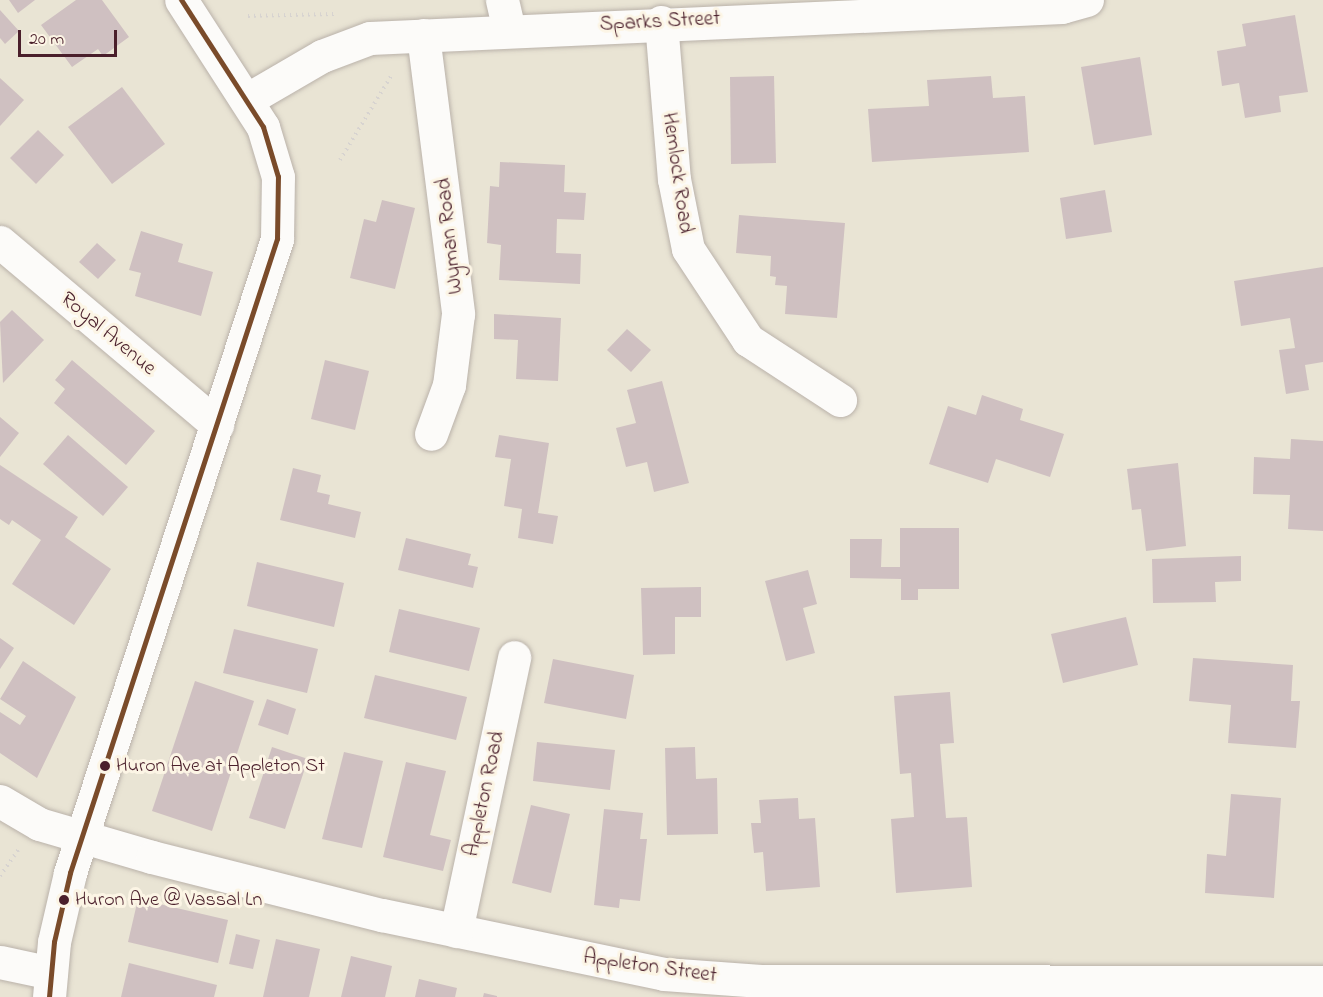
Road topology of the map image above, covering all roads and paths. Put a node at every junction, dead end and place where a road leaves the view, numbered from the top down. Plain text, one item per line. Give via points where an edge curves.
1 (181, 0) edge
2 (1087, 0) edge
3 (337, 14) dead end
4 (506, 15) edge
5 (248, 16) dead end
6 (661, 22) junction
7 (423, 35) junction
8 (391, 76) dead end
9 (248, 99) junction
10 (340, 160) dead end
11 (0, 242) edge
12 (840, 400) dead end
13 (217, 425) junction
14 (431, 434) dead end
15 (514, 657) dead end
16 (0, 801) edge
17 (81, 838) junction
18 (20, 848) dead end
19 (0, 876) edge
20 (456, 932) junction
21 (0, 962) edge
22 (1323, 982) edge
23 (50, 985) edge
24 (733, 988) edge

1 - 9 street
2 - 6 street, Sparks Street via 1062,7
3 - 5 path
4 - 6 street, Sparks Street
4 - 7 street, Sparks Street
6 - 12 street, Hemlock Road via 674,179 688,249 748,340
7 - 9 street, Sparks Street via 370,38 346,45
7 - 14 street, Wyman Road via 458,314 449,385
8 - 10 path
9 - 13 street via 272,150 279,215 274,253
11 - 13 street, Royal Avenue
13 - 17 street
15 - 20 street, Appleton Road
16 - 17 street, Appleton Street via 33,822
17 - 20 street, Appleton Street
17 - 23 street via 59,919
18 - 19 path
20 - 24 street, Appleton Street
21 - 23 street
22 - 24 street, Appleton Street

